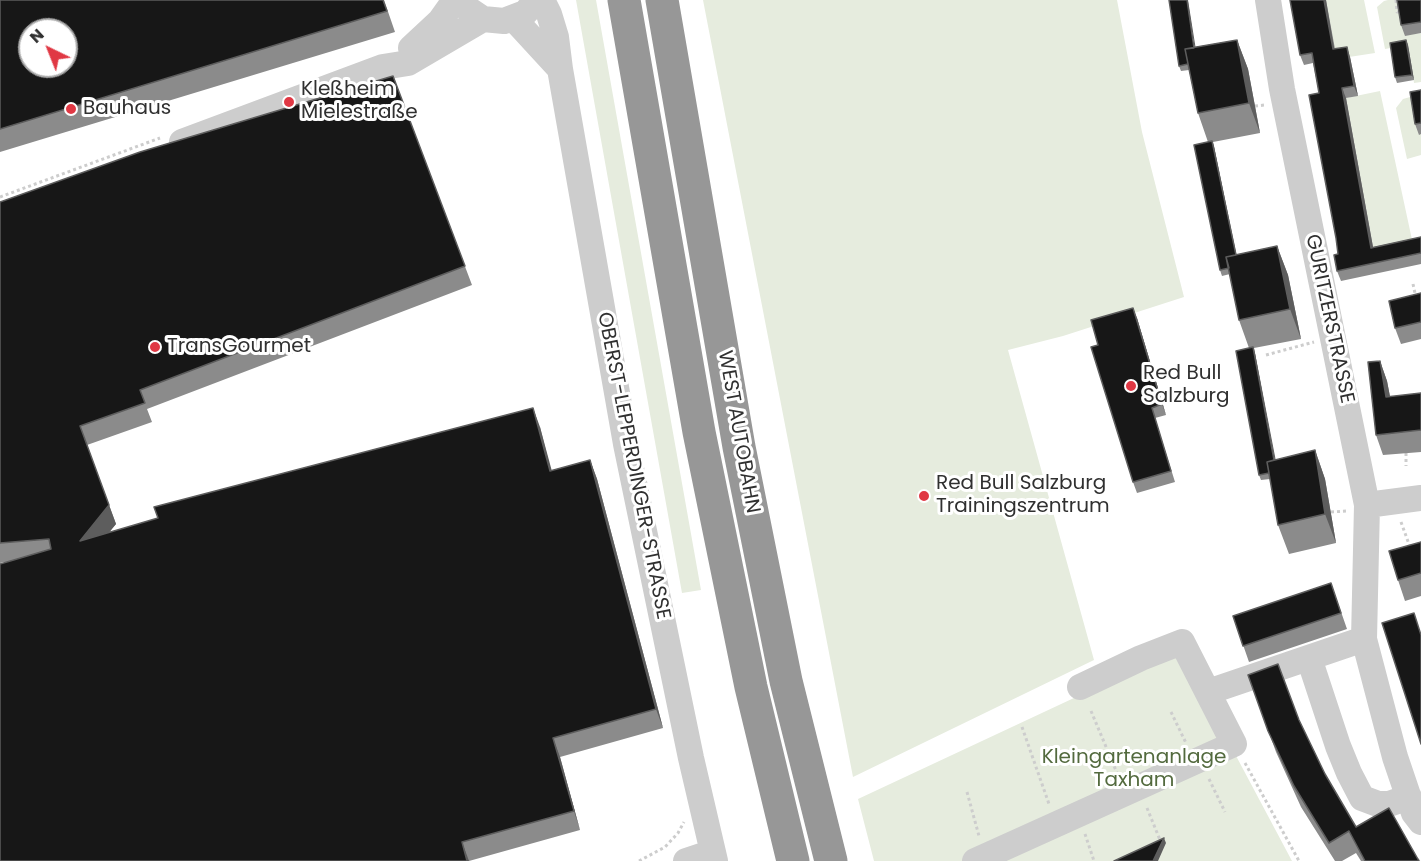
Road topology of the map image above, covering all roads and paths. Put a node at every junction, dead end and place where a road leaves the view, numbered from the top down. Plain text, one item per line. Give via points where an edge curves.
1 (455, 0) edge
2 (460, 0) edge
3 (537, 0) edge
4 (542, 0) edge
5 (624, 0) edge
6 (662, 0) edge
7 (1268, 0) edge
8 (1396, 0) edge
9 (1401, 12) edge
10 (483, 19) junction
11 (514, 19) junction
12 (383, 67) junction
13 (560, 69) junction
14 (159, 151) edge
15 (1413, 284) dead end
16 (1417, 302) edge
17 (1318, 341) dead end
18 (1266, 355) dead end
19 (1406, 453) dead end
20 (1406, 466) dead end
21 (1421, 498) edge
22 (1394, 501) junction
23 (1360, 508) junction
24 (1331, 512) dead end
25 (1411, 549) edge
26 (1364, 639) junction
27 (1309, 658) junction
28 (1080, 687) dead end
29 (1208, 692) junction
30 (1091, 711) dead end
31 (1171, 712) dead end
32 (1022, 727) dead end
33 (1234, 744) junction
34 (1197, 761) junction
35 (1131, 791) junction
36 (968, 792) dead end
37 (699, 795) junction
38 (1409, 797) junction
39 (1225, 812) dead end
40 (1067, 820) junction
41 (1421, 822) edge
42 (1160, 840) edge
43 (714, 856) edge
44 (1421, 858) edge
45 (980, 859) edge
46 (639, 861) edge
47 (686, 861) edge
48 (793, 861) edge
49 (831, 861) edge
50 (1094, 861) edge
51 (1299, 861) edge
52 (1417, 861) edge

1 - 12 street via 420,41
2 - 10 street
3 - 11 street
4 - 13 street, OBERST-LEPPERDINGER-STRASSE via 556,37
5 - 48 highway, WEST AUTOBAHN via 699,432 750,687
6 - 49 highway, WEST AUTOBAHN via 739,447 786,681
7 - 23 street, GURITZERSTRASSE
8 - 9 path
10 - 11 street
10 - 12 street via 408,63
11 - 13 street
12 - 14 street
13 - 37 street, OBERST-LEPPERDINGER-STRASSE via 626,444
15 - 16 path
17 - 18 path
19 - 20 path
21 - 22 street
22 - 23 street
22 - 25 path
23 - 24 path
23 - 26 street, GURITZERSTRASSE
26 - 27 street
26 - 38 street, GURITZERSTRASSE
27 - 29 street
27 - 38 street via 1338,746 1362,798 1389,804
28 - 29 street via 1182,642
29 - 33 street
30 - 35 path
31 - 34 path
32 - 40 path
33 - 34 street
33 - 51 path
34 - 35 street
34 - 39 path
35 - 40 street
35 - 42 path
36 - 45 path
37 - 43 street, OBERST-LEPPERDINGER-STRASSE
37 - 46 path via 686,800 684,822 678,833 664,847
38 - 41 street, GURITZERSTRASSE
40 - 45 street
40 - 50 path
43 - 47 street
44 - 52 path

